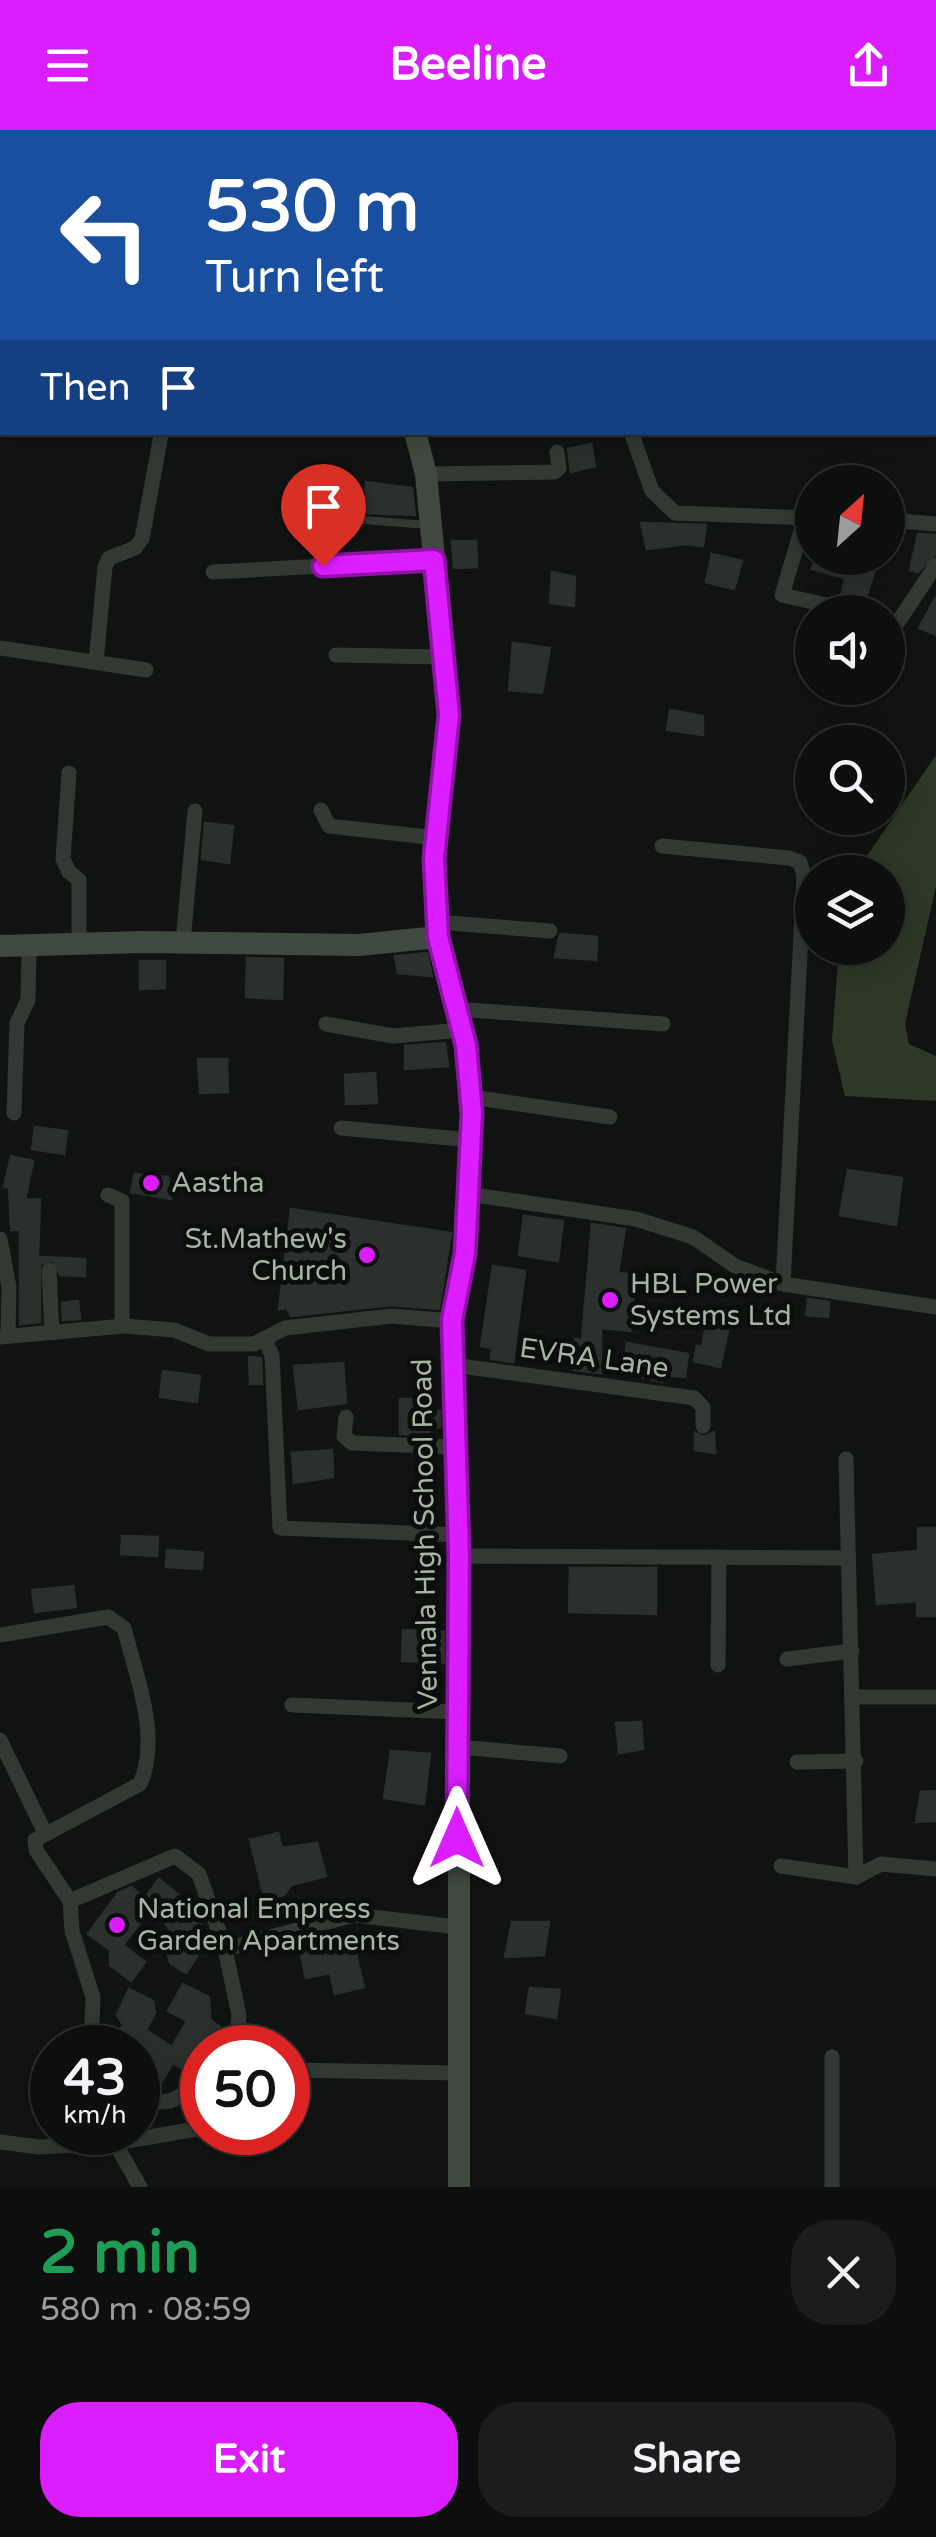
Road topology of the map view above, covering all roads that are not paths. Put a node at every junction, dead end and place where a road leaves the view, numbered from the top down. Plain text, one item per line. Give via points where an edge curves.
1 (161, 435) dead end
2 (416, 435) edge
3 (631, 435) edge
4 (557, 452) dead end
5 (426, 474) junction
6 (795, 517) edge
7 (364, 520) dead end
8 (905, 521) edge
9 (428, 524) junction
10 (936, 524) edge
11 (795, 558) edge
12 (434, 560) junction
13 (936, 565) edge
14 (213, 572) dead end
15 (795, 598) edge
16 (905, 612) edge
17 (0, 648) edge
18 (336, 655) dead end
19 (442, 657) junction
20 (96, 662) junction
21 (146, 670) dead end
22 (69, 772) dead end
23 (321, 810) dead end
24 (194, 811) dead end
25 (436, 838) junction
26 (662, 846) dead end
27 (437, 929) junction
28 (550, 931) dead end
29 (183, 942) junction
30 (79, 945) junction
31 (0, 946) edge
32 (29, 947) junction
33 (459, 1020) junction
34 (326, 1024) dead end
35 (662, 1024) dead end
36 (470, 1098) junction
37 (14, 1112) dead end
38 (610, 1117) dead end
39 (341, 1128) dead end
40 (471, 1140) junction
41 (468, 1194) junction
42 (108, 1196) dead end
43 (0, 1238) edge
44 (48, 1270) dead end
45 (783, 1284) junction
46 (936, 1306) edge
47 (452, 1320) junction
48 (122, 1326) junction
49 (52, 1332) junction
50 (4, 1337) edge
51 (264, 1339) junction
52 (453, 1365) junction
53 (346, 1417) dead end
54 (703, 1426) dead end
55 (456, 1446) junction
56 (846, 1459) dead end
57 (459, 1546) junction
58 (719, 1557) junction
59 (846, 1558) junction
60 (0, 1635) edge
61 (852, 1651) junction
62 (786, 1658) dead end
63 (718, 1665) dead end
64 (854, 1696) junction
65 (936, 1697) edge
66 (292, 1706) dead end
67 (458, 1712) junction
68 (0, 1740) edge
69 (458, 1747) junction
70 (560, 1756) dead end
71 (856, 1761) junction
72 (797, 1762) dead end
73 (45, 1832) junction
74 (781, 1866) dead end
75 (936, 1869) edge
76 (856, 1877) junction
77 (70, 1902) junction
78 (457, 1927) junction
79 (225, 1950) junction
80 (92, 2025) edge
81 (238, 2025) edge
82 (832, 2057) dead end
83 (310, 2070) edge
84 (458, 2073) junction
85 (0, 2142) edge
86 (30, 2146) edge
87 (122, 2155) edge
88 (140, 2187) edge
89 (460, 2187) edge
90 (832, 2187) edge

1 - 20 street via 142,539 105,567
2 - 5 main road, Vennala High School Road
3 - 6 street via 652,490 675,513
4 - 5 street via 555,472
5 - 9 main road, Vennala High School Road
7 - 9 lane
8 - 10 street
9 - 12 main road, Vennala High School Road
11 - 15 street via 782,595
12 - 14 street
12 - 19 main road, Vennala High School Road
13 - 16 street
17 - 20 street
18 - 19 street
19 - 25 main road, Vennala High School Road via 449,715
20 - 21 street
22 - 30 street via 63,859 79,880
23 - 25 street via 329,826
24 - 29 street
25 - 27 main road, Vennala High School Road
26 - 45 street via 789,858 800,862 804,876
27 - 28 street
27 - 29 main road via 359,945
27 - 33 main road, Vennala High School Road
29 - 30 main road
30 - 32 main road
31 - 32 main road
32 - 37 street
33 - 34 street via 393,1036
33 - 35 street
33 - 36 main road, Vennala High School Road
36 - 38 street
36 - 40 main road, Vennala High School Road
39 - 40 street
40 - 41 main road, Vennala High School Road
41 - 45 street via 636,1219 694,1237 735,1266
41 - 47 main road, Vennala High School Road
42 - 48 street via 122,1202
43 - 50 street via 9,1288
44 - 49 street
45 - 46 street
47 - 51 street via 392,1316 284,1328
47 - 52 main road, Vennala High School Road
48 - 49 street
48 - 51 street via 174,1330 209,1344
49 - 50 street
51 - 57 street via 272,1355 280,1528
52 - 54 street, EVRA Lane via 694,1398 703,1407
52 - 55 main road, Vennala High School Road
53 - 55 street via 344,1436 352,1444
55 - 57 main road, Vennala High School Road
56 - 59 street
57 - 58 street
57 - 67 main road, Vennala High School Road
58 - 59 street
58 - 63 street
59 - 61 street
60 - 73 street via 108,1616 124,1628 139,1690 148,1756 140,1784
61 - 62 street
61 - 64 street
64 - 65 street
64 - 71 street
66 - 67 street
67 - 69 main road, Vennala High School Road
68 - 73 street
69 - 70 street
69 - 78 main road, Vennala High School Road
71 - 72 street
71 - 76 street
73 - 77 street via 35,1840 36,1850
74 - 76 street
75 - 76 street via 881,1864
77 - 79 street via 175,1856 199,1874
77 - 80 street via 93,1997
78 - 79 street via 354,1915
78 - 84 main road, Vennala High School Road
79 - 81 street
82 - 90 street
83 - 84 street
84 - 89 main road, Vennala High School Road
85 - 86 street
87 - 88 street

